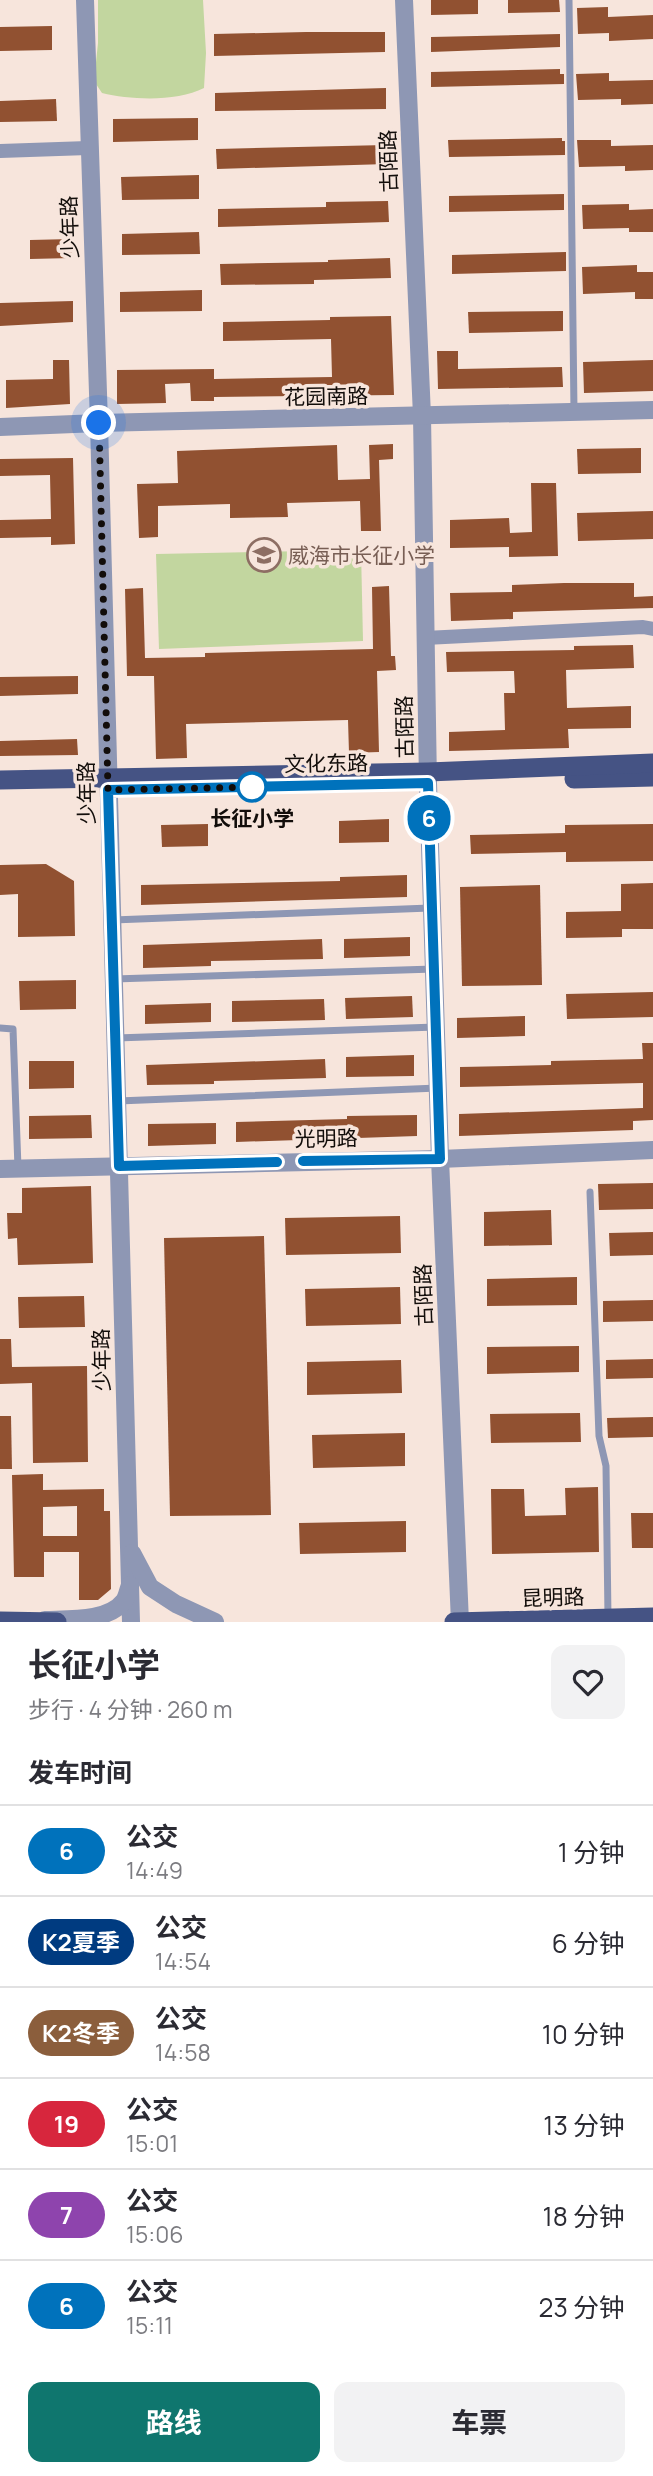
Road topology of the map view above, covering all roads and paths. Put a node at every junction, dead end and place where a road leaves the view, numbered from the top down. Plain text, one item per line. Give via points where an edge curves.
1 (85, 0) edge
2 (404, 0) edge
3 (569, 0) edge
4 (88, 148) junction
5 (0, 151) edge
6 (653, 410) edge
7 (574, 412) junction
8 (422, 416) junction
9 (99, 423) junction
10 (0, 427) edge
11 (653, 629) edge
12 (425, 638) junction
13 (653, 763) edge
14 (428, 777) junction
15 (653, 777) edge
16 (0, 780) edge
17 (108, 784) junction
18 (0, 793) edge
19 (432, 908) junction
20 (112, 920) junction
21 (434, 969) junction
22 (114, 979) junction
23 (436, 1027) junction
24 (0, 1028) edge
25 (115, 1038) junction
26 (438, 1088) junction
27 (117, 1101) junction
28 (653, 1150) edge
29 (440, 1159) junction
30 (119, 1166) junction
31 (9, 1169) edge
32 (590, 1192) dead end
33 (129, 1546) junction
34 (130, 1585) junction
35 (653, 1617) edge
36 (608, 1618) junction
37 (0, 1621) edge
38 (48, 1622) edge
39 (131, 1622) edge
40 (215, 1622) edge
41 (454, 1622) edge
42 (460, 1622) edge

1 - 4 street, 少年路
2 - 8 street, 古陌路
3 - 7 lane
4 - 5 street
4 - 9 street, 少年路
6 - 7 street, 花园南路
7 - 8 street, 花园南路
8 - 9 street, 花园南路
8 - 12 street, 古陌路
9 - 10 street, 花园南路
9 - 17 street, 少年路
11 - 12 street
12 - 14 street, 古陌路
13 - 14 main road
14 - 15 main road, 文化东路
14 - 17 main road, 文化东路
14 - 19 street, 古陌路
16 - 17 main road
17 - 18 main road, 文化东路
17 - 20 street, 少年路
19 - 20 lane
19 - 21 street, 古陌路
20 - 22 street, 少年路
21 - 22 lane
21 - 23 street, 古陌路
22 - 25 street, 少年路
23 - 25 lane
23 - 26 street, 古陌路
24 - 31 lane via 13,1029
25 - 27 street, 少年路
26 - 27 lane
26 - 29 street, 古陌路
27 - 30 street, 少年路
28 - 29 street, 光明路
29 - 30 street, 光明路
29 - 42 street, 古陌路
30 - 31 street, 光明路
30 - 33 street, 少年路
32 - 36 lane via 599,1436 606,1466
33 - 34 street, 少年路
33 - 40 street via 150,1587
34 - 38 street via 124,1601 108,1612
34 - 39 street, 少年路
35 - 36 main road, 昆明路
36 - 42 main road, 昆明路
37 - 38 main road
41 - 42 main road, 昆明路

